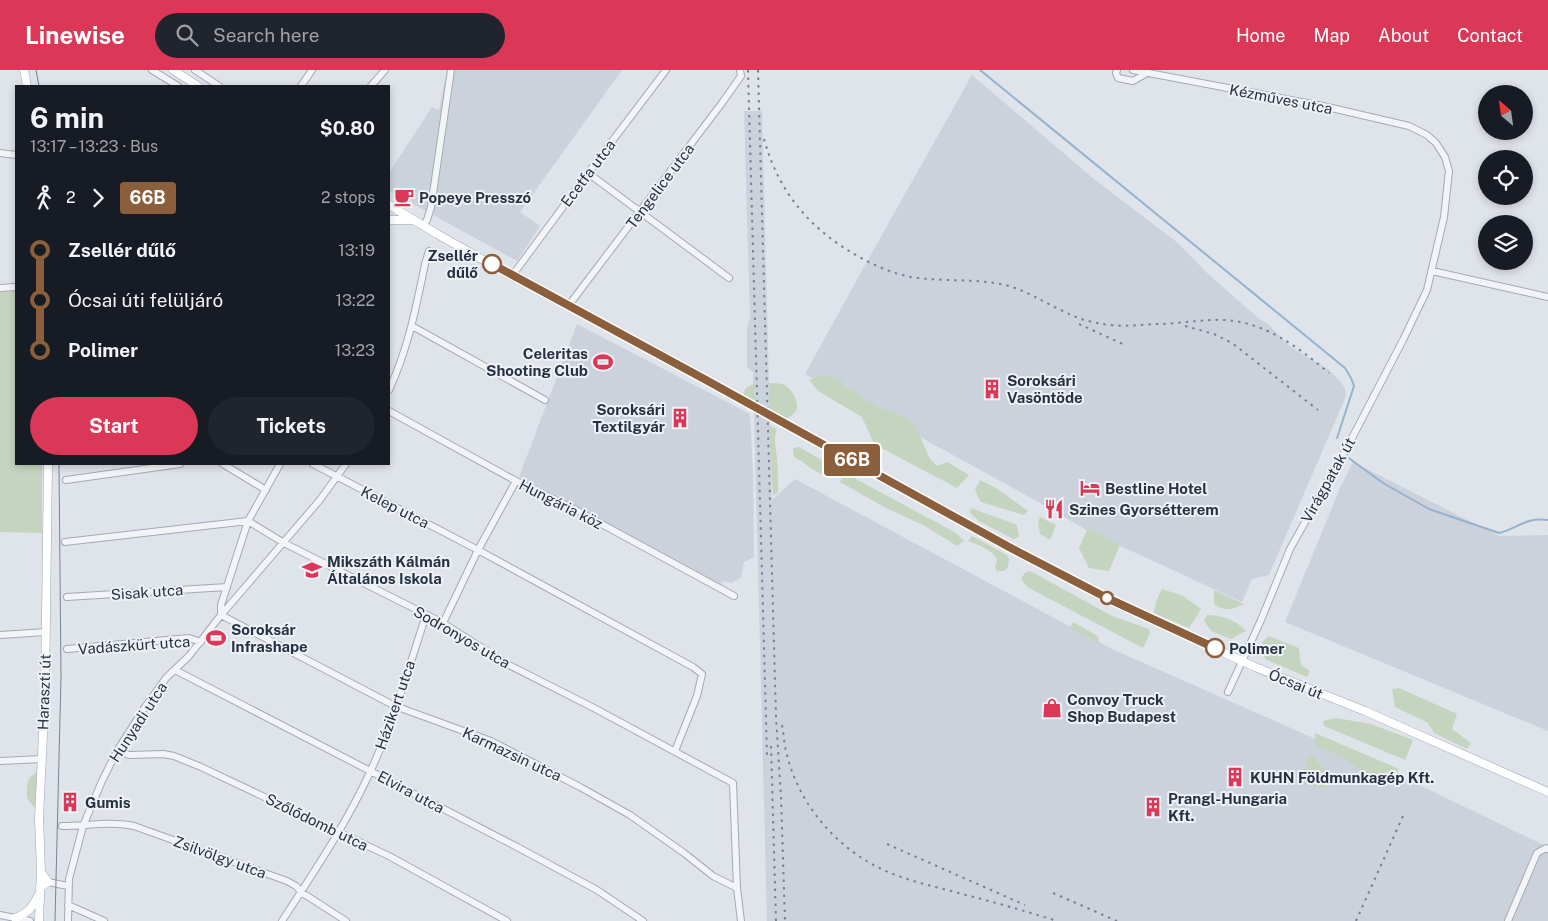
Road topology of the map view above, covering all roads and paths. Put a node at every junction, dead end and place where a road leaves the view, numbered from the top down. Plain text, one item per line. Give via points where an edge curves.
1 (24, 70) edge
2 (152, 70) edge
3 (173, 70) edge
4 (195, 70) edge
5 (312, 70) edge
6 (384, 70) edge
7 (451, 70) edge
8 (666, 70) edge
9 (740, 70) edge
10 (1117, 70) edge
11 (1133, 70) edge
12 (1147, 73) junction
13 (27, 85) edge
14 (176, 85) edge
15 (196, 85) edge
16 (218, 85) edge
17 (302, 85) edge
18 (372, 85) edge
19 (1427, 135) joint
20 (0, 153) edge
21 (15, 155) edge
22 (588, 173) junction
23 (390, 206) edge
24 (640, 212) junction
25 (390, 220) edge
26 (413, 220) junction
27 (423, 226) junction
28 (429, 251) dead end
29 (1432, 271) junction
30 (512, 276) junction
31 (729, 278) dead end
32 (0, 288) edge
33 (15, 288) edge
34 (1548, 297) edge
35 (572, 301) dead end
36 (412, 326) junction
37 (390, 388) edge
38 (545, 400) dead end
39 (390, 412) edge
40 (48, 465) edge
41 (173, 465) edge
42 (225, 465) edge
43 (279, 465) edge
44 (315, 465) edge
45 (345, 465) edge
46 (338, 477) junction
47 (66, 480) dead end
48 (516, 481) junction
49 (266, 490) junction
50 (248, 521) junction
51 (65, 542) dead end
52 (284, 543) junction
53 (478, 550) junction
54 (227, 587) junction
55 (734, 596) dead end
56 (67, 597) dead end
57 (221, 615) junction
58 (426, 615) junction
59 (443, 622) junction
60 (46, 632) junction
61 (0, 635) edge
62 (201, 642) junction
63 (67, 649) dead end
64 (1242, 661) junction
65 (174, 670) junction
66 (1228, 692) dead end
67 (395, 706) junction
68 (117, 751) junction
69 (674, 751) junction
70 (42, 759) junction
71 (0, 761) edge
72 (371, 771) junction
73 (1548, 792) edge
74 (62, 826) dead end
75 (83, 826) junction
76 (339, 832) junction
77 (1544, 849) edge
78 (41, 872) junction
79 (48, 882) junction
80 (68, 886) junction
81 (738, 888) junction
82 (40, 890) junction
83 (301, 892) junction
84 (68, 905) junction
85 (39, 910) junction
86 (0, 915) edge
87 (16, 918) junction
88 (28, 920) edge
89 (39, 921) edge
90 (68, 921) edge
91 (104, 921) edge
92 (282, 921) edge
93 (346, 921) edge
94 (507, 921) edge
95 (643, 921) edge
96 (741, 921) edge
97 (1508, 921) edge

1 - 13 main road
2 - 14 street
3 - 15 main road
4 - 16 street
5 - 17 street
6 - 18 street
7 - 27 street via 431,207
8 - 22 street, Ecetfa utca
9 - 24 street, Tengelice utca via 742,76
10 - 12 street via 1118,78 1133,81
11 - 12 street, Kézműves utca
12 - 19 street, Kézműves utca via 1324,106 1409,126
19 - 29 street, Virágpatak út via 1442,151 1449,171 1444,218
20 - 21 street
22 - 24 street
22 - 30 street, Ecetfa utca
23 - 26 main road, Ócsai út
24 - 31 street
24 - 35 street, Tengelice utca
25 - 26 main road
26 - 27 main road, Ócsai út
27 - 30 main road, Ócsai út
28 - 36 street
29 - 34 street
29 - 64 street, Virágpatak út via 1407,333 1290,549
30 - 64 main road, Ócsai út, bridge via 1009,547 1107,598
32 - 33 street
36 - 37 street
36 - 38 street
39 - 48 street, Hungária köz
40 - 60 main road, Haraszti út
41 - 47 street
42 - 49 street
43 - 49 street, Hunyadi utca
44 - 46 street, Kelep utca
45 - 46 street
46 - 52 street
46 - 53 street, Kelep utca
48 - 53 street
48 - 55 street, Hungária köz
49 - 50 street, Hunyadi utca
50 - 51 street
50 - 52 street, Sodronyos utca
50 - 54 street, Hunyadi utca
52 - 57 street
52 - 58 street, Sodronyos utca
53 - 59 street
53 - 69 street, Kelep utca via 702,674 697,696
54 - 56 street, Sisak utca
54 - 57 street, Hunyadi utca
57 - 62 street, Hunyadi utca
57 - 67 street, Karmazsin utca
58 - 59 street, Sodronyos utca
58 - 67 street, Házikert utca
59 - 69 street, Sodronyos utca via 509,665
60 - 61 street
60 - 70 main road, Haraszti út
62 - 63 street, Vadászkürt utca via 189,638
62 - 65 street, Hunyadi utca
64 - 66 street, Virágpatak út
64 - 73 main road, Ócsai út
65 - 68 street, Hunyadi utca via 144,706
65 - 72 street, Elvira utca
67 - 72 street, Házikert utca
67 - 81 street, Karmazsin utca via 479,736 563,778 630,815 714,876
68 - 75 street, Hunyadi utca
68 - 76 street, Szőlődomb utca via 129,755 174,756
69 - 81 street, Sodronyos utca via 733,783
70 - 71 street
70 - 78 main road, Haraszti út
72 - 76 street, Házikert utca
72 - 95 street, Elvira utca via 597,890
74 - 75 street
75 - 80 street, Hunyadi utca
75 - 83 street, Zsilvölgy utca via 134,826 287,881
76 - 83 street, Házikert utca
76 - 94 street, Szőlődomb utca
77 - 97 street via 1537,853
78 - 79 main road
78 - 82 main road, Haraszti út
79 - 80 street
79 - 82 main road
80 - 84 street, Hunyadi utca
81 - 96 street
82 - 85 main road, Haraszti út
82 - 87 main road via 30,910
83 - 92 street, Házikert utca
83 - 93 street, Zsilvölgy utca
84 - 90 street, Hunyadi utca
84 - 91 street
85 - 88 street
85 - 89 main road, Haraszti út
86 - 87 street
87 - 88 street

